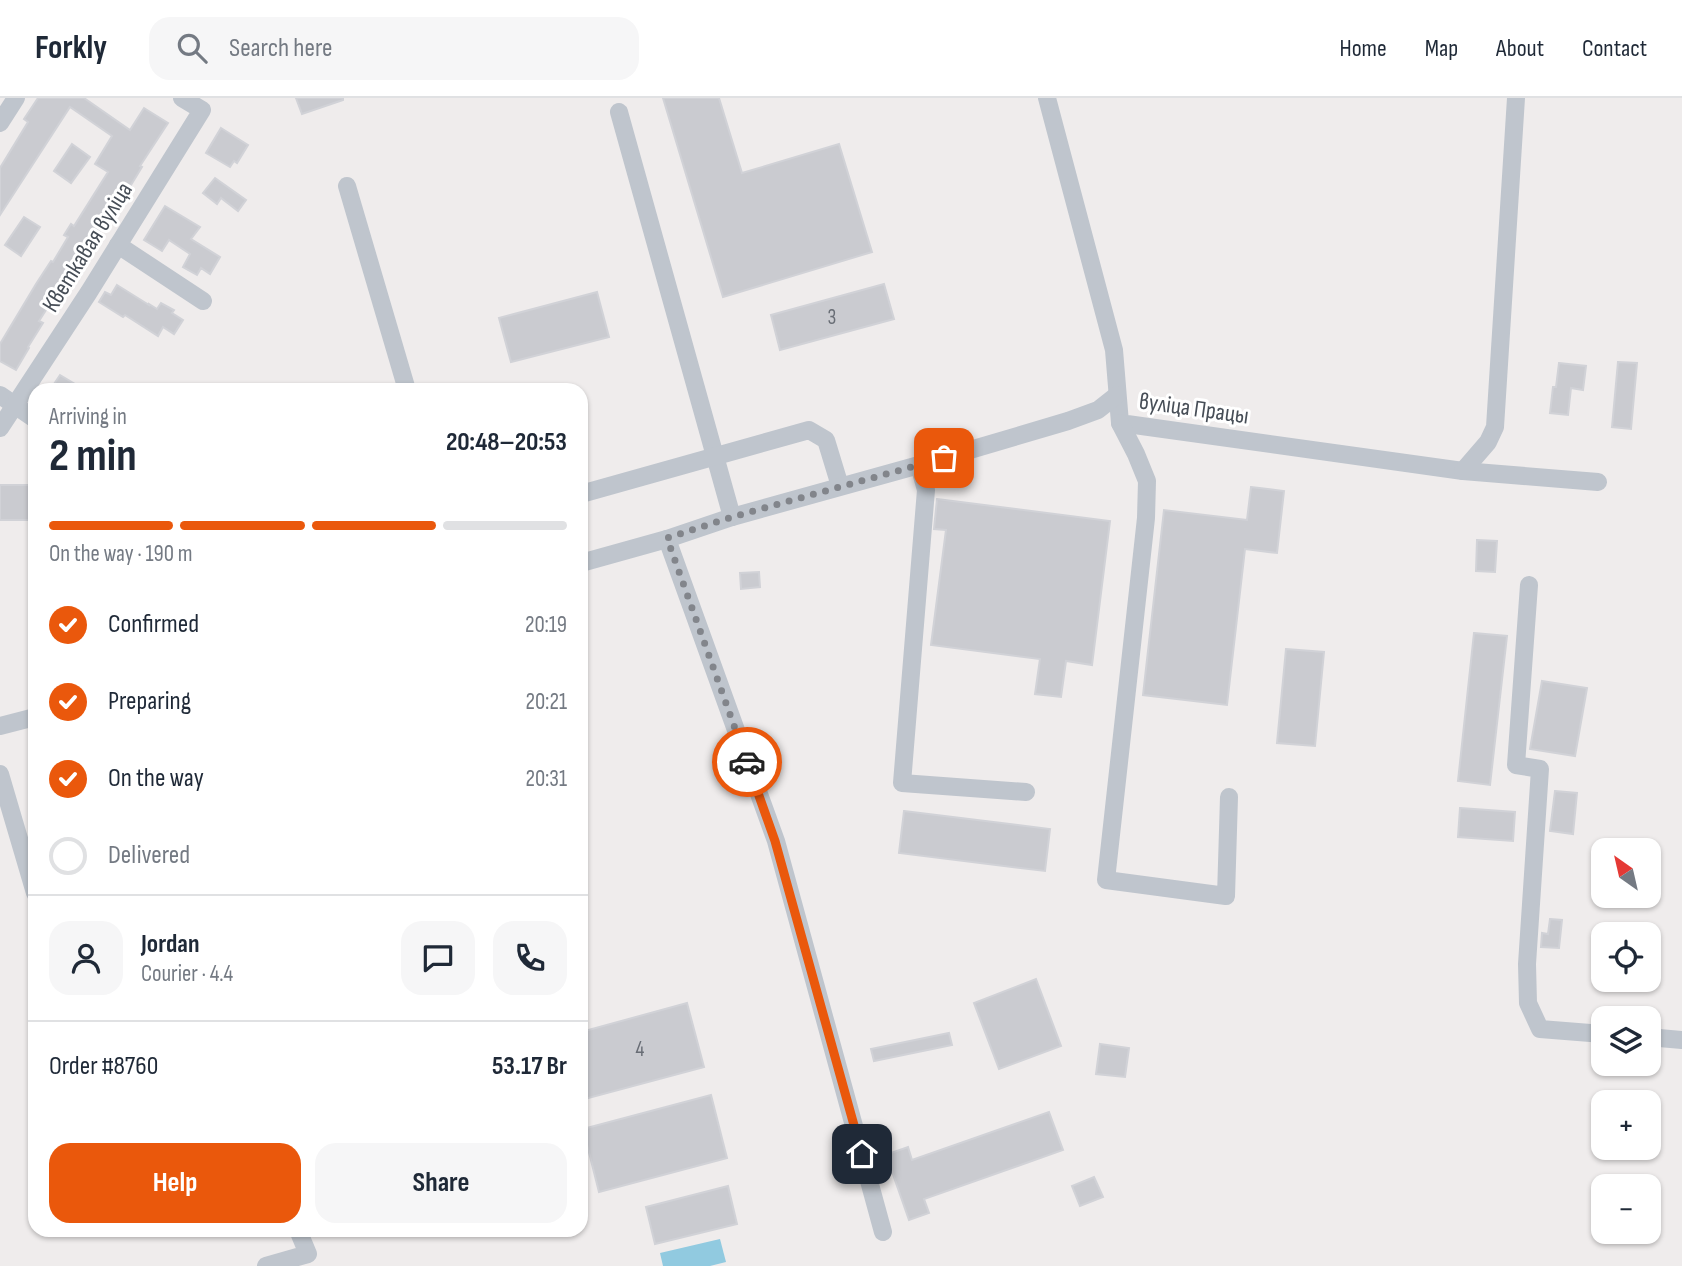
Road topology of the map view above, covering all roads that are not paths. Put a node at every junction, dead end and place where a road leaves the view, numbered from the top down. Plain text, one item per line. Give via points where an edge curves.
1 (16, 98) edge
2 (182, 98) edge
3 (1047, 98) edge
4 (1516, 98) edge
5 (619, 112) dead end
6 (0, 123) edge
7 (347, 186) dead end
8 (118, 245) junction
9 (203, 301) dead end
10 (405, 383) edge
11 (1116, 395) junction
12 (7, 400) edge
13 (28, 414) edge
14 (1120, 423) junction
15 (0, 428) edge
16 (715, 457) junction
17 (919, 465) junction
18 (1463, 471) junction
19 (1598, 482) dead end
20 (840, 486) junction
21 (588, 492) edge
22 (732, 517) junction
23 (667, 538) junction
24 (588, 560) edge
25 (1529, 585) dead end
26 (28, 719) edge
27 (0, 726) edge
28 (0, 774) edge
29 (1026, 792) dead end
30 (1229, 797) dead end
31 (28, 869) edge
32 (1591, 1033) edge
33 (1661, 1038) edge
34 (1682, 1040) edge
35 (883, 1232) dead end
36 (301, 1237) edge
37 (310, 1260) edge
38 (266, 1266) edge

1 - 6 street
2 - 8 street, Кветкавая вуліца via 202,110
3 - 11 street via 1114,350
4 - 18 street via 1495,427
5 - 16 street
7 - 10 street
8 - 9 street
8 - 12 street, Кветкавая вуліца
11 - 14 street, вуліца Працы
11 - 17 street, вуліца Працы via 1098,410 1068,421
12 - 13 street
12 - 15 street, Кветкавая вуліца
14 - 18 street, вуліца Працы
14 - 30 street via 1147,481 1146,518 1106,880 1226,895
16 - 20 street via 809,430 826,440
16 - 21 street
16 - 22 street
17 - 20 street, вуліца Працы
17 - 29 street via 926,490 902,783
18 - 19 street, вуліца Працы
20 - 22 street, вуліца Працы
22 - 23 street, вуліца Працы
23 - 24 street, вуліца Працы
23 - 35 street via 775,841
25 - 32 street via 1516,765 1540,769 1528,1003 1540,1029
26 - 27 street
28 - 31 street
33 - 34 street
36 - 37 street
37 - 38 street

